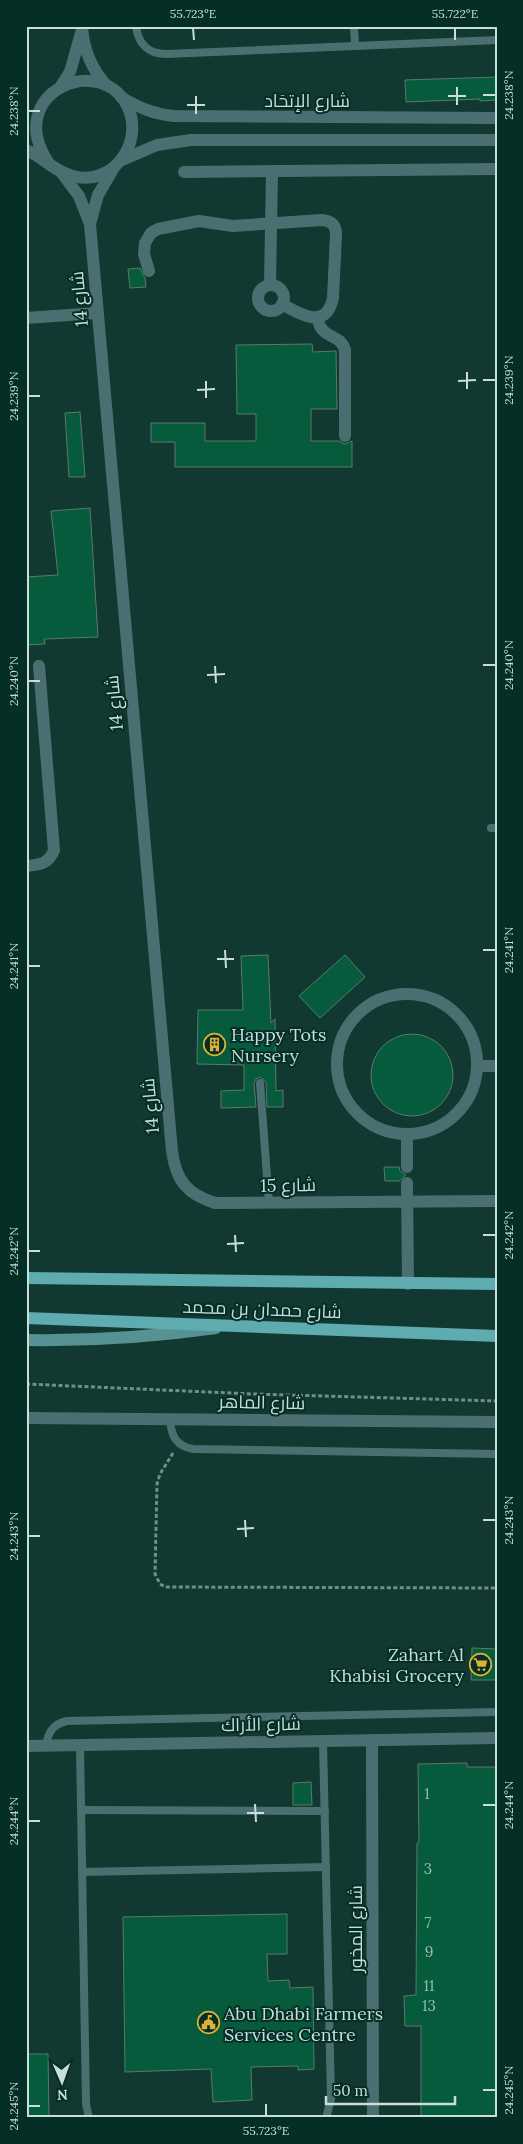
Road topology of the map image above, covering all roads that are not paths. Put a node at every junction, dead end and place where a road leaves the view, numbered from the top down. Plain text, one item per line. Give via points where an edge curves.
1 (136, 26) edge
2 (354, 26) edge
3 (82, 29) edge
4 (497, 40) edge
5 (355, 46) junction
6 (61, 86) junction
7 (107, 86) junction
8 (121, 97) junction
9 (40, 107) junction
10 (26, 117) edge
11 (497, 118) edge
12 (497, 140) edge
13 (26, 150) edge
14 (48, 162) junction
15 (118, 164) junction
16 (497, 169) edge
17 (272, 171) junction
18 (61, 172) junction
19 (184, 172) dead end
20 (90, 224) junction
21 (271, 224) junction
22 (149, 271) dead end
23 (270, 285) junction
24 (282, 304) junction
25 (97, 314) junction
26 (318, 317) junction
27 (26, 318) edge
28 (346, 436) dead end
29 (39, 666) dead end
30 (26, 866) edge
31 (478, 1066) junction
32 (497, 1066) edge
33 (260, 1083) dead end
34 (407, 1134) junction
35 (407, 1167) dead end
36 (179, 1178) joint
37 (407, 1183) dead end
38 (407, 1201) junction
39 (497, 1201) edge
40 (269, 1203) junction
41 (26, 1278) edge
42 (408, 1284) junction
43 (497, 1284) edge
44 (26, 1318) edge
45 (236, 1326) junction
46 (497, 1336) edge
47 (26, 1340) edge
48 (26, 1418) edge
49 (170, 1419) junction
50 (497, 1422) edge
51 (497, 1454) edge
52 (497, 1712) edge
53 (497, 1738) edge
54 (372, 1740) junction
55 (323, 1741) junction
56 (80, 1745) junction
57 (26, 1746) edge
58 (46, 1746) junction
59 (81, 1810) junction
60 (325, 1811) junction
61 (326, 1867) junction
62 (82, 1872) junction
63 (89, 2118) edge
64 (326, 2118) edge
65 (374, 2118) edge

1 - 5 lane via 140,42 151,52 159,54
2 - 5 lane
3 - 6 street via 70,72
3 - 7 street via 95,73
4 - 5 lane
6 - 7 street via 76,81 92,81
6 - 9 street
7 - 8 street
8 - 11 street, شارع الإتحَاد via 156,114 174,116
8 - 15 street via 129,109 133,135
9 - 10 street
9 - 14 street via 36,136
12 - 15 street via 191,140 157,145
13 - 14 street
14 - 18 street
15 - 18 street via 88,178
15 - 20 street, شارع 14 via 98,194
16 - 17 street
17 - 19 street
17 - 21 street
18 - 20 street, شارع 14 via 79,196
20 - 25 street, شارع 14
21 - 22 street via 233,226 199,221 158,229 144,243
21 - 23 street
21 - 26 street via 322,220 335,227 333,298 327,311
23 - 24 street via 280,289 284,299
23 - 24 street via 260,291 258,303 261,308 273,312
24 - 26 street via 304,317
25 - 27 street
25 - 36 street, شارع 14 via 172,1151
26 - 28 street via 321,329 339,340 345,350
29 - 30 street via 54,844 49,859 40,865
31 - 32 street
31 - 34 street via 472,1092 456,1114 433,1129
31 - 34 street via 473,1038 467,1026 436,999 395,994 369,1004 358,1013 338,1049 336,1063 342,1090 367,1122
33 - 40 lane
34 - 35 street
36 - 40 street, شارع 15 via 188,1190 216,1203
37 - 38 street
38 - 39 street, شارع 15
38 - 40 street, شارع 15
38 - 42 street
41 - 42 main road, شارع حمدان بن محمد
42 - 43 main road, شارع حمدان بن محمد
44 - 45 main road, شارع حمدان بن محمد
45 - 46 main road, شارع حمدان بن محمد
45 - 47 street via 141,1337
48 - 49 street, شارع الماهر
49 - 50 street, شارع الماهر
49 - 51 lane via 171,1431 179,1444 194,1449
52 - 58 lane via 67,1721 50,1730
53 - 54 street, شارع الأراك
54 - 55 street, شارع الأراك
54 - 65 street, شارع المخور
55 - 56 street, شارع الأراك
55 - 60 lane
56 - 58 street, شارع الأراك
56 - 59 lane
57 - 58 street, شارع الأراك
59 - 60 lane
59 - 62 lane
60 - 61 lane
61 - 62 lane
61 - 64 lane via 331,2100
62 - 63 lane via 86,2104

